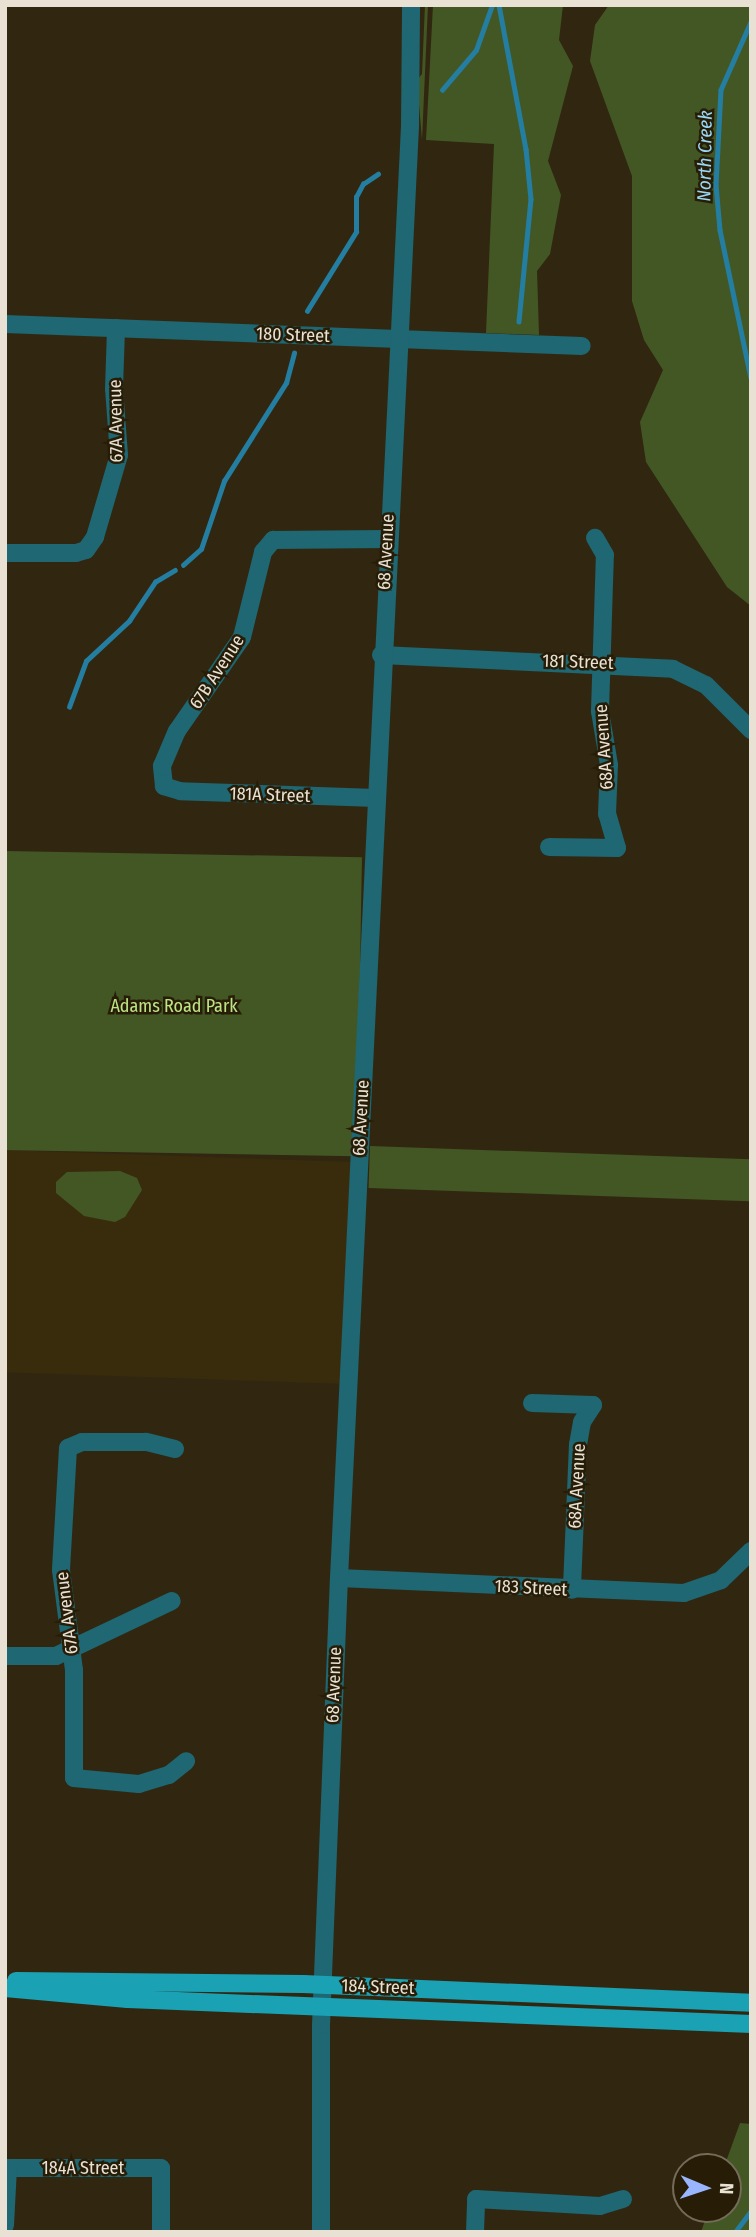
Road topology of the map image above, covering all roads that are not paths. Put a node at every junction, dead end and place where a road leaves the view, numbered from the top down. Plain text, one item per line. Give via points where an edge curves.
1 (411, 5) edge
2 (5, 324) edge
3 (116, 328) junction
4 (400, 340) junction
5 (582, 346) dead end
6 (595, 538) dead end
7 (386, 539) junction
8 (5, 553) edge
9 (382, 655) junction
10 (602, 663) junction
11 (751, 730) edge
12 (164, 786) joint
13 (376, 798) junction
14 (549, 847) dead end
15 (532, 1403) dead end
16 (174, 1449) dead end
17 (751, 1551) edge
18 (339, 1578) junction
19 (572, 1590) junction
20 (172, 1601) dead end
21 (71, 1650) junction
22 (5, 1656) edge
23 (186, 1761) dead end
24 (5, 1981) edge
25 (322, 1985) junction
26 (5, 1988) edge
27 (602, 1996) junction
28 (751, 2003) edge
29 (321, 2007) junction
30 (576, 2017) junction
31 (751, 2024) edge
32 (6, 2168) edge
33 (623, 2199) dead end
34 (5, 2225) edge
35 (160, 2232) edge
36 (321, 2232) edge
37 (475, 2232) edge

1 - 4 street, 68 Avenue
2 - 3 street, 180 Street
3 - 4 street, 180 Street
3 - 8 street, 67A Avenue via 119,456 95,537 86,550
4 - 5 street, 180 Street
4 - 7 street, 68 Avenue
6 - 10 street, 68A Avenue via 606,555
7 - 9 street, 68 Avenue
7 - 12 street, 67B Avenue via 288,536 274,540 263,552 242,638 177,731 162,766
9 - 10 street, 181 Street
9 - 13 street, 68 Avenue
10 - 11 street, 181 Street via 659,666 691,676
10 - 14 street, 68A Avenue via 600,710 609,765 607,814 617,848
12 - 13 street, 181A Street via 180,791
13 - 18 street, 68 Avenue
15 - 19 street, 68A Avenue via 593,1405 582,1423 578,1444
16 - 21 street, 67A Avenue via 146,1442 82,1442 65,1455 61,1570
17 - 19 street, 183 Street via 721,1580 675,1593
18 - 19 street, 183 Street
18 - 25 street, 68 Avenue
20 - 21 street
21 - 22 street via 49,1657
21 - 23 street, 67A Avenue via 75,1683 71,1772 80,1782 128,1785 159,1779
24 - 25 main road, 184 Street
25 - 27 main road, 184 Street
25 - 29 street, 68 Avenue
26 - 29 main road, 184 Street via 128,1999
27 - 28 main road, 184 Street
27 - 30 main road
29 - 30 main road, 184 Street
29 - 36 street, 68 Avenue
30 - 31 main road, 184 Street
32 - 34 street
32 - 35 street, 184A Street via 161,2168
33 - 37 street via 600,2206 476,2199

